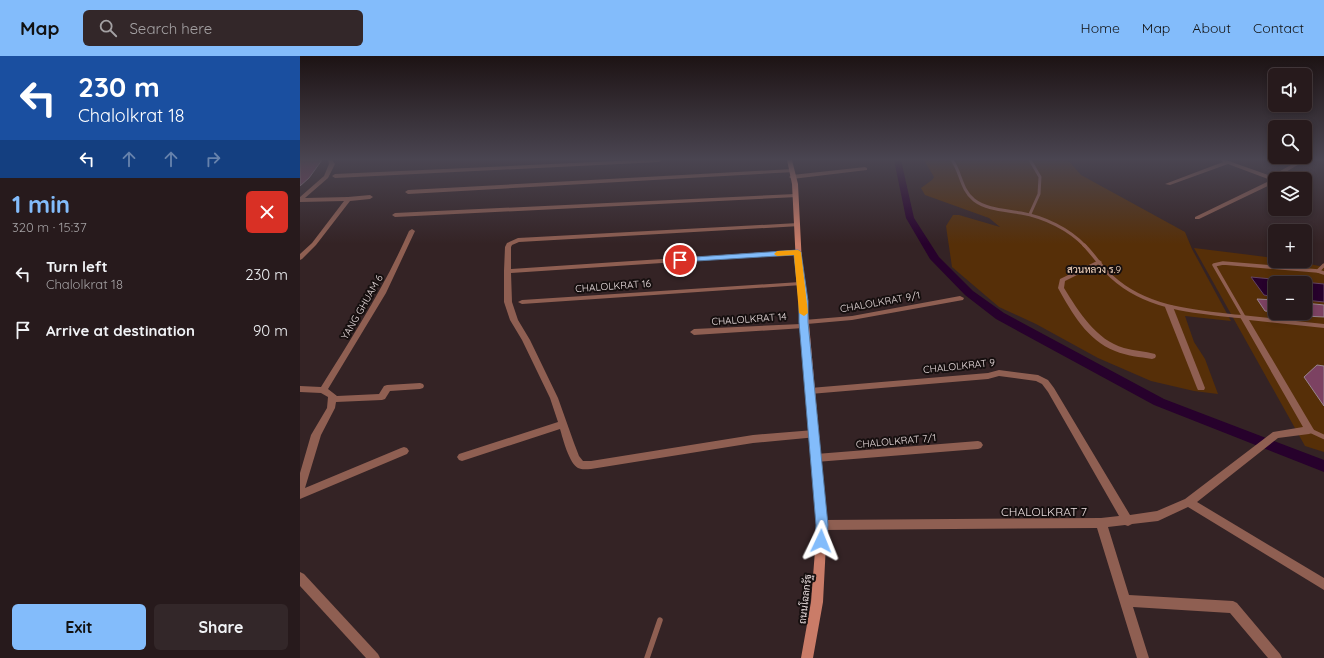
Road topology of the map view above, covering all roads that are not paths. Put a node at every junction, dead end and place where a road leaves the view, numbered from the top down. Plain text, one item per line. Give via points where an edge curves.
1 (313, 188) edge
2 (491, 188) edge
3 (794, 188) edge
4 (965, 188) edge
5 (1039, 188) edge
6 (1260, 188) edge
7 (408, 192) dead end
8 (795, 196) junction
9 (370, 197) dead end
10 (348, 199) junction
11 (300, 200) edge
12 (1030, 214) junction
13 (395, 215) dead end
14 (1198, 218) dead end
15 (798, 224) junction
16 (412, 231) dead end
17 (798, 252) junction
18 (300, 258) edge
19 (1099, 262) junction
20 (1324, 264) edge
21 (507, 271) junction
22 (1318, 271) junction
23 (1324, 273) edge
24 (800, 284) junction
25 (960, 298) dead end
26 (522, 302) dead end
27 (1169, 307) junction
28 (1244, 317) junction
29 (804, 324) junction
30 (1324, 326) edge
31 (694, 332) dead end
32 (1152, 356) dead end
33 (420, 386) dead end
34 (1201, 388) dead end
35 (300, 389) edge
36 (323, 390) junction
37 (810, 391) junction
38 (332, 399) junction
39 (562, 424) junction
40 (1309, 430) junction
41 (814, 434) junction
42 (1324, 437) edge
43 (978, 445) dead end
44 (404, 450) dead end
45 (462, 457) dead end
46 (816, 458) junction
47 (300, 489) edge
48 (300, 495) edge
49 (1189, 502) junction
50 (1128, 520) junction
51 (1101, 524) junction
52 (822, 525) junction
53 (300, 578) edge
54 (1324, 584) edge
55 (1124, 601) junction
56 (660, 620) dead end
57 (374, 658) edge
58 (647, 658) edge
59 (807, 658) edge
60 (1143, 658) edge
61 (1276, 658) edge

1 - 11 street
2 - 7 street
3 - 8 street, ถนนโฉลกรัฐ
4 - 12 lane via 975,201 986,206
5 - 12 lane
6 - 14 street
8 - 13 street
8 - 15 street, ถนนโฉลกรัฐ
9 - 10 street
10 - 11 street
10 - 18 street via 314,244
12 - 19 lane via 1068,231 1085,244
15 - 17 street, ถนนโฉลกรัฐ
15 - 21 street via 518,240 509,244
16 - 36 street, YANG GHUAM 6 via 391,279 361,332
17 - 21 street
17 - 24 street, ถนนโฉลกรัฐ
19 - 27 lane via 1112,278 1136,295
19 - 32 street via 1062,280 1061,288 1089,330 1098,338 1113,347
20 - 22 lane
21 - 39 street via 508,302 514,320 554,398
22 - 23 lane
22 - 28 lane via 1223,263 1214,265
24 - 26 street, CHALOLKRAT 16
24 - 29 street, ถนนโฉลกรัฐ via 804,301
25 - 29 street, CHALOLKRAT 9/1
27 - 28 lane
27 - 34 street
28 - 30 street
28 - 40 street
29 - 31 street, CHALOLKRAT 14
29 - 37 street, ถนนโฉลกรัฐ
33 - 38 street via 387,388 382,397
35 - 36 street
36 - 38 street via 332,396
37 - 41 street, ถนนโฉลกรัฐ
37 - 50 street, CHALOLKRAT 9 via 999,373 1038,378 1051,390
38 - 47 street via 331,408 316,434
39 - 41 street via 575,458 581,465 592,466 753,439
39 - 45 street
40 - 42 lane
40 - 49 street, CHALOLKRAT 7 via 1276,435
41 - 46 street, ถนนโฉลกรัฐ
43 - 46 street, CHALOLKRAT 7/1
44 - 48 street
46 - 52 street, ถนนโฉลกรัฐ
49 - 50 street, CHALOLKRAT 7 via 1158,516
49 - 54 street
50 - 51 street, CHALOLKRAT 7
51 - 52 street, CHALOLKRAT 7
51 - 55 street
52 - 59 street, ถนนโฉลกรัฐ via 817,602
53 - 57 street
55 - 60 street
55 - 61 street via 1233,606
56 - 58 lane

